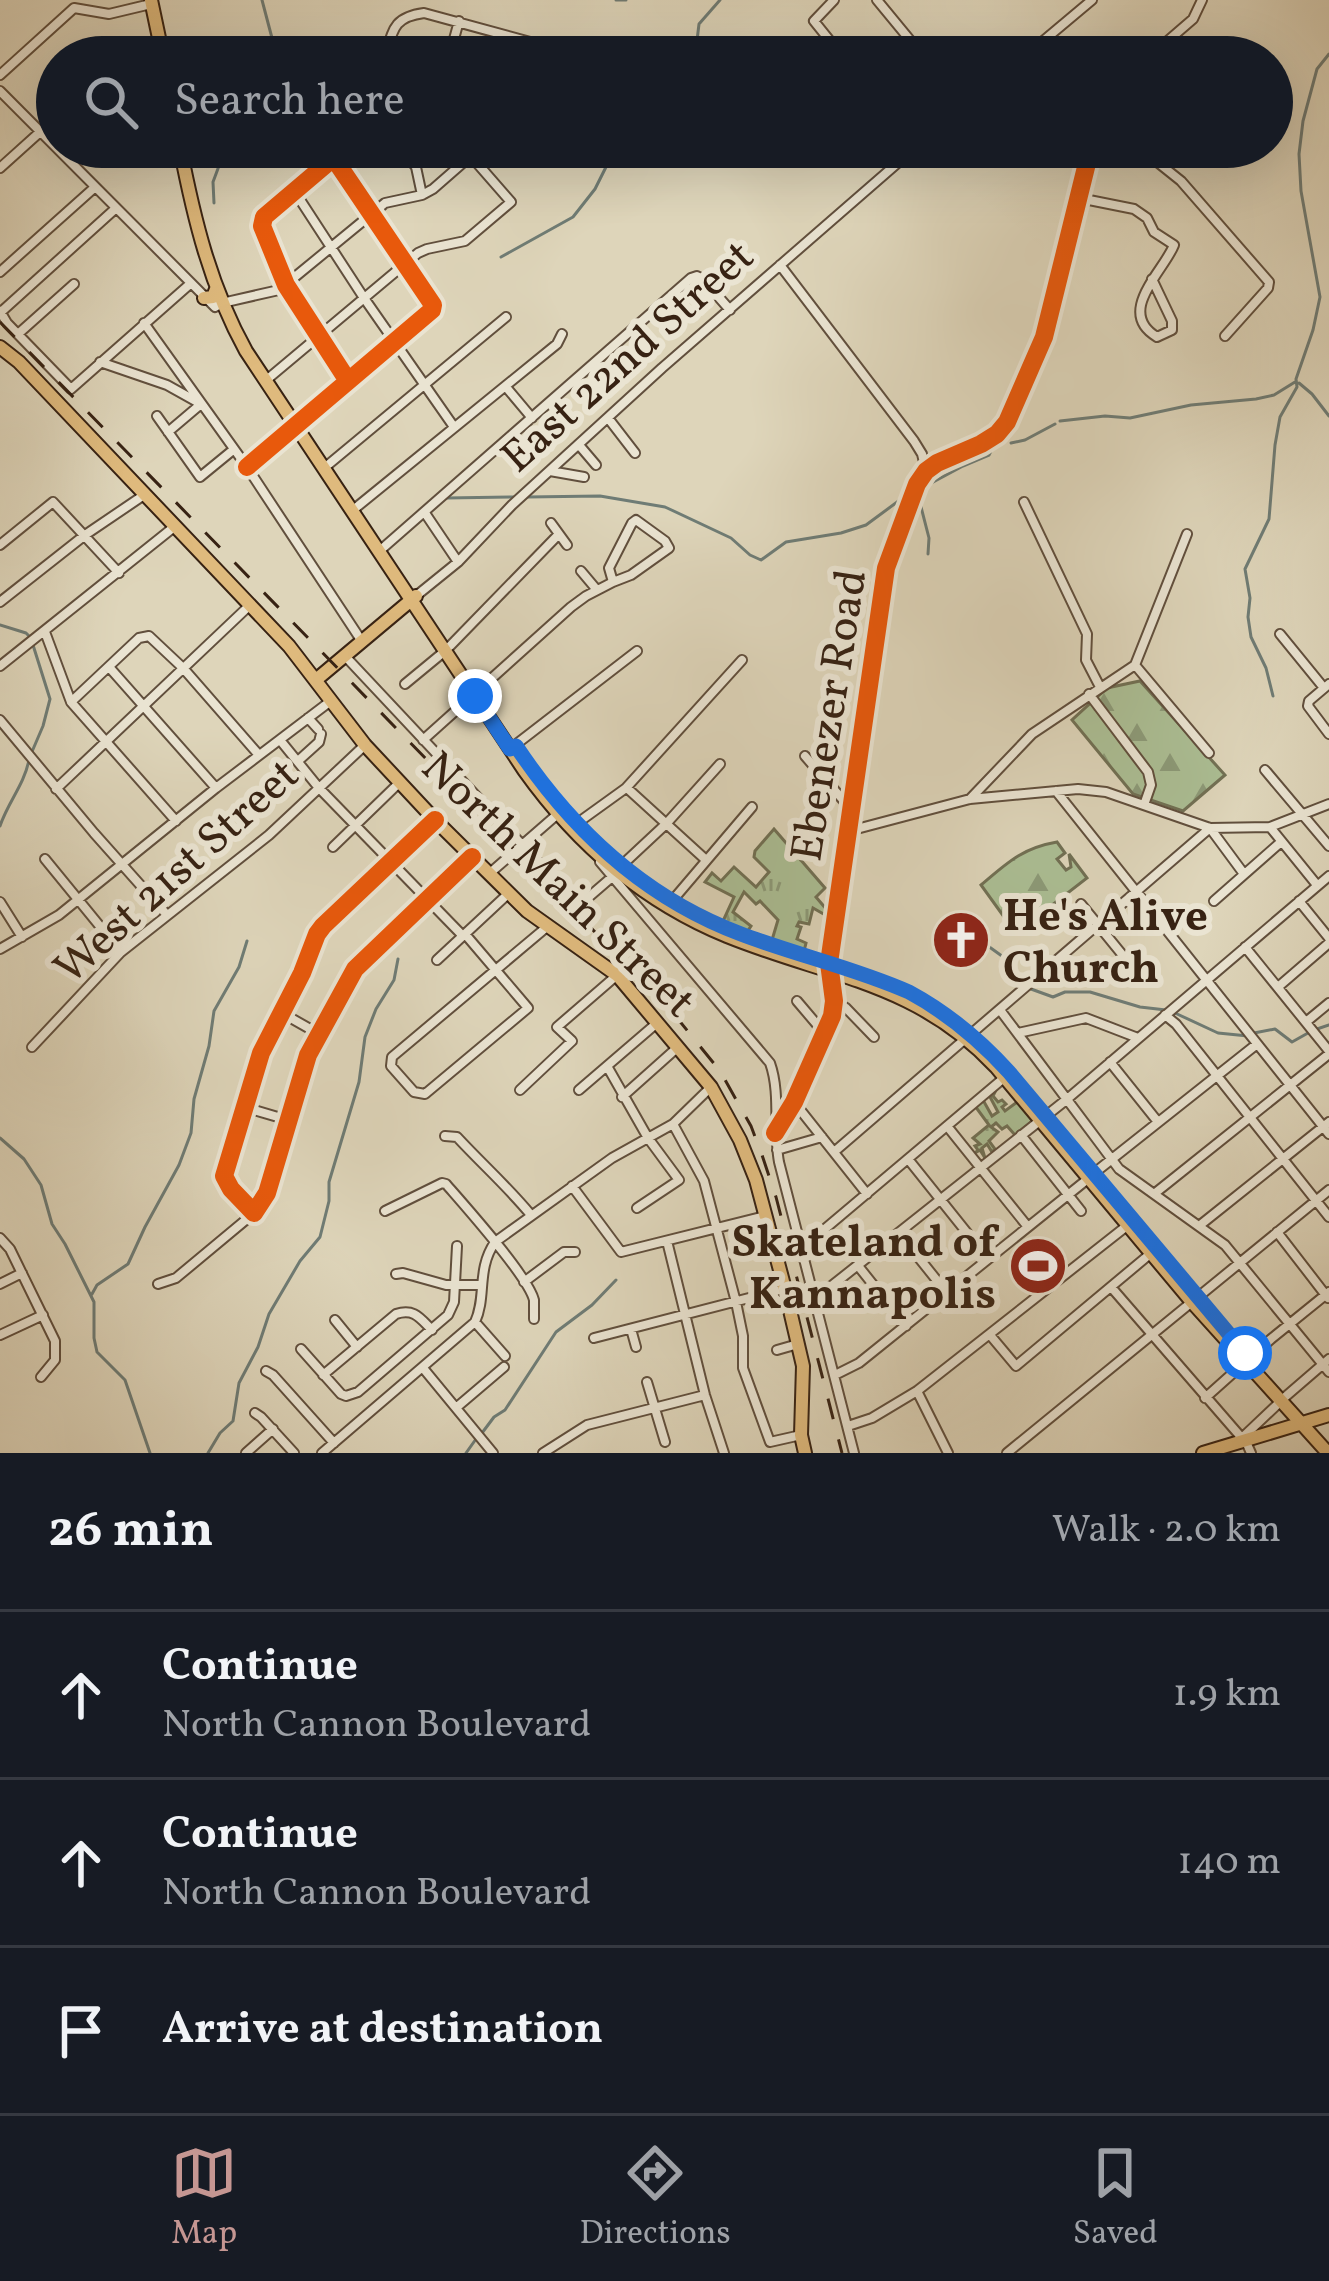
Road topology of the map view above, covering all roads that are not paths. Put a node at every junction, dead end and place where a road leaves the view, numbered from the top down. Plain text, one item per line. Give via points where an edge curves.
1 (834, 0) edge
2 (878, 0) edge
3 (154, 1) edge
4 (1088, 1) edge
5 (1204, 4) edge
6 (459, 21) junction
7 (43, 36) edge
8 (162, 36) edge
9 (391, 36) edge
10 (455, 36) edge
11 (511, 36) edge
12 (826, 36) edge
13 (907, 36) edge
14 (1048, 36) edge
15 (1175, 36) edge
16 (36, 42) edge
17 (0, 75) edge
18 (0, 91) edge
19 (36, 128) edge
20 (36, 136) edge
21 (0, 168) edge
22 (75, 168) edge
23 (187, 168) edge
24 (322, 168) edge
25 (342, 168) edge
26 (416, 168) edge
27 (456, 168) edge
28 (481, 168) edge
29 (892, 168) edge
30 (1086, 168) edge
31 (1164, 168) edge
32 (94, 188) junction
33 (295, 192) junction
34 (422, 195) junction
35 (1079, 199) junction
36 (115, 208) junction
37 (373, 213) junction
38 (332, 248) junction
39 (406, 263) junction
40 (780, 265) junction
41 (0, 272) edge
42 (1152, 278) junction
43 (74, 284) dead end
44 (190, 284) junction
45 (286, 285) junction
46 (364, 298) junction
47 (216, 300) junction
48 (730, 310) junction
49 (0, 312) edge
50 (506, 317) dead end
51 (145, 323) junction
52 (18, 334) junction
53 (562, 334) dead end
54 (1225, 336) dead end
55 (318, 337) junction
56 (395, 341) junction
57 (0, 347) edge
58 (100, 362) junction
59 (271, 377) junction
60 (348, 381) junction
61 (425, 385) junction
62 (505, 386) junction
63 (201, 404) junction
64 (157, 416) dead end
65 (532, 418) junction
66 (608, 418) junction
67 (298, 424) junction
68 (454, 428) junction
69 (168, 431) junction
70 (579, 445) junction
71 (233, 450) junction
72 (635, 453) dead end
73 (329, 464) junction
74 (596, 466) dead end
75 (247, 467) junction
76 (550, 471) junction
77 (926, 471) junction
78 (584, 477) dead end
79 (145, 494) junction
80 (1024, 502) dead end
81 (354, 509) junction
82 (425, 513) junction
83 (551, 523) dead end
84 (176, 526) junction
85 (560, 534) junction
86 (1187, 534) dead end
87 (85, 535) junction
88 (0, 545) edge
89 (567, 545) dead end
90 (384, 547) junction
91 (458, 562) junction
92 (580, 571) dead end
93 (118, 572) junction
94 (614, 582) junction
95 (597, 590) junction
96 (414, 598) junction
97 (0, 602) edge
98 (250, 605) junction
99 (45, 632) junction
100 (1280, 634) dead end
101 (361, 640) junction
102 (447, 648) junction
103 (637, 651) dead end
104 (345, 656) junction
105 (742, 660) dead end
106 (1136, 665) junction
107 (0, 667) edge
108 (109, 667) junction
109 (183, 668) junction
110 (316, 677) junction
111 (405, 684) dead end
112 (1326, 686) edge
113 (1100, 687) junction
114 (477, 693) junction
115 (1089, 694) junction
116 (332, 700) junction
117 (70, 702) junction
118 (144, 706) junction
119 (308, 718) junction
120 (0, 720) edge
121 (1329, 734) edge
122 (280, 740) junction
123 (423, 740) junction
124 (106, 742) junction
125 (365, 745) junction
126 (513, 747) junction
127 (1209, 753) dead end
128 (260, 755) junction
129 (805, 756) dead end
130 (298, 760) junction
131 (720, 764) dead end
132 (1265, 770) dead end
133 (400, 782) junction
134 (56, 788) junction
135 (216, 788) junction
136 (319, 788) junction
137 (626, 788) junction
138 (1056, 791) junction
139 (970, 799) junction
140 (1329, 803) edge
141 (1144, 805) junction
142 (752, 807) dead end
143 (851, 809) junction
144 (560, 811) junction
145 (1303, 814) junction
146 (435, 820) junction
147 (176, 821) junction
148 (576, 824) junction
149 (666, 824) junction
150 (355, 825) junction
151 (1270, 827) junction
152 (1210, 828) junction
153 (849, 831) junction
154 (1281, 842) junction
155 (586, 843) junction
156 (521, 845) junction
157 (1329, 846) edge
158 (333, 847) dead end
159 (472, 857) junction
160 (44, 859) dead end
161 (706, 860) junction
162 (392, 862) junction
163 (123, 864) junction
164 (616, 872) junction
165 (488, 874) junction
166 (1244, 874) junction
167 (1329, 876) edge
168 (1317, 885) junction
169 (633, 891) junction
170 (1136, 893) junction
171 (508, 894) junction
172 (427, 899) junction
173 (78, 900) junction
174 (672, 901) junction
175 (1214, 901) dead end
176 (1299, 901) junction
177 (0, 902) edge
178 (1082, 904) dead end
179 (167, 915) junction
180 (549, 926) junction
181 (1098, 926) junction
182 (465, 934) junction
183 (22, 937) junction
184 (1329, 940) edge
185 (1245, 946) junction
186 (0, 949) edge
187 (121, 952) junction
188 (437, 961) dead end
189 (830, 967) junction
190 (496, 970) junction
191 (617, 975) junction
192 (1148, 977) dead end
193 (1206, 981) junction
194 (1277, 987) junction
195 (797, 1001) dead end
196 (834, 1001) junction
197 (1329, 1003) edge
198 (1000, 1010) junction
199 (1168, 1012) junction
200 (282, 1013) junction
201 (658, 1022) junction
202 (1311, 1028) junction
203 (319, 1034) junction
204 (825, 1034) junction
205 (1018, 1034) junction
206 (970, 1036) junction
207 (874, 1037) dead end
208 (1138, 1038) junction
209 (1257, 1044) junction
210 (679, 1046) junction
211 (32, 1047) dead end
212 (1329, 1052) edge
213 (1110, 1063) junction
214 (607, 1066) junction
215 (1217, 1076) junction
216 (1005, 1077) junction
217 (1290, 1084) junction
218 (711, 1087) junction
219 (520, 1090) dead end
220 (579, 1090) dead end
221 (622, 1097) junction
222 (1066, 1100) junction
223 (794, 1102) junction
224 (244, 1107) junction
225 (1250, 1117) junction
226 (1043, 1119) junction
227 (288, 1120) junction
228 (1158, 1122) junction
229 (673, 1124) junction
230 (947, 1126) junction
231 (1327, 1128) edge
232 (775, 1133) junction
233 (1022, 1135) junction
234 (445, 1136) dead end
235 (823, 1137) junction
236 (648, 1138) junction
237 (777, 1150) junction
238 (834, 1152) junction
239 (908, 1159) junction
240 (1283, 1159) junction
241 (1111, 1160) junction
242 (982, 1168) junction
243 (1091, 1176) junction
244 (572, 1185) junction
245 (1329, 1190) edge
246 (867, 1194) junction
247 (1154, 1194) junction
248 (1068, 1195) junction
249 (1316, 1200) junction
250 (940, 1201) junction
251 (638, 1208) dead end
252 (385, 1210) dead end
253 (1081, 1210) dead end
254 (254, 1213) junction
255 (766, 1215) junction
256 (531, 1216) junction
257 (1329, 1217) edge
258 (1128, 1225) junction
259 (1199, 1226) junction
260 (1028, 1227) junction
261 (717, 1228) junction
262 (1276, 1232) junction
263 (899, 1234) junction
264 (0, 1238) edge
265 (667, 1241) junction
266 (495, 1242) junction
267 (458, 1246) dead end
268 (801, 1250) junction
269 (575, 1252) dead end
270 (1151, 1253) junction
271 (988, 1259) junction
272 (1239, 1261) junction
273 (859, 1267) junction
274 (22, 1274) junction
275 (396, 1274) dead end
276 (524, 1282) junction
277 (0, 1284) edge
278 (158, 1284) dead end
279 (456, 1284) junction
280 (479, 1285) junction
281 (1111, 1286) junction
282 (785, 1289) junction
283 (947, 1293) junction
284 (1328, 1295) edge
285 (815, 1299) junction
286 (1193, 1299) junction
287 (736, 1302) junction
288 (686, 1313) junction
289 (43, 1315) junction
290 (534, 1319) dead end
291 (335, 1320) dead end
292 (475, 1322) junction
293 (1290, 1324) junction
294 (906, 1326) junction
295 (631, 1329) junction
296 (432, 1330) junction
297 (1150, 1334) junction
298 (0, 1335) edge
299 (990, 1335) junction
300 (594, 1338) dead end
301 (799, 1344) junction
302 (357, 1347) junction
303 (636, 1347) dead end
304 (301, 1349) dead end
305 (777, 1350) dead end
306 (1247, 1360) junction
307 (1327, 1365) edge
308 (423, 1368) junction
309 (270, 1373) dead end
310 (323, 1375) junction
311 (835, 1375) junction
312 (41, 1377) dead end
313 (647, 1382) dead end
314 (917, 1391) junction
315 (705, 1395) junction
316 (1205, 1399) junction
317 (1283, 1399) junction
318 (457, 1407) junction
319 (654, 1409) junction
320 (255, 1414) dead end
321 (1329, 1414) edge
322 (1304, 1423) junction
323 (848, 1426) junction
324 (273, 1429) junction
325 (801, 1436) junction
326 (665, 1442) dead end
327 (334, 1443) junction
328 (1246, 1444) edge
329 (1328, 1450) edge
330 (550, 1451) edge
331 (246, 1453) edge
332 (294, 1453) edge
333 (322, 1453) edge
334 (493, 1453) edge
335 (724, 1453) edge
336 (805, 1453) edge
337 (854, 1453) edge
338 (948, 1453) edge
339 (1006, 1453) edge
340 (1203, 1453) edge

1 - 12 street via 814,21
2 - 13 street
3 - 7 street via 109,14 74,8
3 - 8 main road
4 - 14 street
5 - 15 street
6 - 9 street via 405,17
6 - 10 street
6 - 11 street
16 - 17 street
18 - 19 street
20 - 21 street
22 - 32 street
23 - 47 main road
24 - 33 street
25 - 37 street
26 - 34 street
27 - 34 street
28 - 39 street via 511,202 465,241
29 - 40 street, East 22nd Street
30 - 35 street
31 - 54 street via 1269,282
32 - 36 street
32 - 41 street
33 - 38 street
33 - 45 street via 262,220
34 - 37 street via 393,199
35 - 42 street via 1134,209 1174,245
35 - 77 street via 1044,337 1007,422
36 - 44 street
36 - 49 street
37 - 38 street
37 - 39 street
38 - 45 street
38 - 46 street
39 - 46 street
39 - 56 street via 433,304
40 - 48 street, East 22nd Street
40 - 77 street via 914,441
42 - 42 street via 1140,309 1157,337 1172,330 1172,321
43 - 52 street
44 - 47 street
44 - 51 street
45 - 47 street
45 - 55 street
46 - 55 street
46 - 56 street
47 - 59 main road
47 - 67 main road
48 - 65 street via 697,275
48 - 66 street, East 22nd Street
49 - 52 street
50 - 61 street
51 - 58 street
51 - 63 street
52 - 58 street via 71,389
53 - 62 street
55 - 59 street
55 - 60 street
56 - 60 street
56 - 61 street
57 - 79 main road, North Main Street
58 - 63 street
59 - 67 main road
60 - 67 street
61 - 68 street
61 - 73 street
62 - 65 street
62 - 68 street
63 - 69 street
63 - 71 street
64 - 69 street
65 - 82 street
66 - 70 street, East 22nd Street
66 - 72 street
67 - 73 main road
67 - 75 street
67 - 81 main road
68 - 81 street
69 - 71 street via 200,477
70 - 74 street
70 - 76 street, East 22nd Street
71 - 75 street
73 - 81 main road
75 - 101 street
76 - 78 street
76 - 91 street, East 22nd Street
77 - 143 street, Ebenezer Road via 886,568
79 - 84 main road, North Main Street
79 - 87 street
80 - 113 street via 1087,634 1086,660
81 - 90 main road
81 - 96 main road
82 - 90 street
82 - 91 street
83 - 85 street
84 - 93 street
84 - 98 main road, North Main Street
85 - 89 street
85 - 102 street
86 - 106 street
87 - 88 street via 53,502
87 - 93 street
87 - 97 street
90 - 96 main road
91 - 96 street, East 22nd Street
92 - 95 street
93 - 99 street
94 - 94 street via 609,568 636,520 669,545
94 - 95 street
95 - 114 street
96 - 101 main road, East 22nd Street
96 - 102 main road
98 - 109 street
98 - 110 main road, North Main Street
99 - 107 street
99 - 117 street
100 - 112 street
101 - 104 main road, East 22nd Street
101 - 110 main road, East 22nd Street
102 - 111 street
102 - 114 main road
103 - 126 street
104 - 110 main road, East 22nd Street
104 - 123 street
105 - 137 street
106 - 113 street
106 - 127 street
108 - 109 street via 149,636
108 - 117 street
108 - 118 street
109 - 118 street
109 - 128 street
110 - 116 main road, North Main Street
112 - 121 street via 1308,706
113 - 115 street
114 - 123 street
114 - 126 main road
115 - 139 street via 1032,734
115 - 141 street via 1148,772
116 - 119 street
116 - 125 main road, North Main Street
117 - 124 street
118 - 124 street
118 - 135 street
119 - 122 street
119 - 130 street via 319,742
120 - 134 street
122 - 128 street
122 - 130 street
123 - 156 street
124 - 134 street
124 - 147 street
125 - 133 main road, North Main Street
125 - 136 street, West 21st Street
126 - 144 main road
128 - 135 street
129 - 143 street
130 - 136 street
131 - 149 street
132 - 145 street
133 - 146 main road, North Main Street
133 - 150 street
134 - 163 street
135 - 147 street
136 - 150 street
136 - 179 street, West 21st Street
137 - 148 street
137 - 149 street
138 - 139 street
138 - 141 street via 1097,790
138 - 170 street
139 - 153 street
140 - 145 street
141 - 152 street
142 - 161 street
143 - 153 street, Ebenezer Road
144 - 148 main road
144 - 155 main road
144 - 156 street
145 - 151 street
145 - 157 street
146 - 159 main road, North Main Street
146 - 162 street
147 - 163 street
148 - 164 main road
149 - 161 street
149 - 164 street
150 - 158 street
150 - 162 street
151 - 152 street
151 - 154 street
152 - 166 street
152 - 170 street
153 - 189 street, Ebenezer Road
154 - 166 street
154 - 168 street
155 - 164 street
155 - 169 main road
156 - 164 street via 581,902
156 - 165 street
159 - 165 main road, North Main Street
159 - 172 street
160 - 173 street
161 - 174 street
162 - 172 street
162 - 200 street via 323,926
163 - 173 street
163 - 179 street
164 - 169 street
164 - 174 main road
165 - 171 main road, North Main Street
166 - 175 street
167 - 168 street
168 - 176 street
169 - 189 main road via 713,931
169 - 232 street via 765,1054
170 - 181 street
170 - 193 street
171 - 180 main road, North Main Street
171 - 182 street
172 - 182 street
172 - 203 street via 361,960
173 - 183 street
173 - 187 street
174 - 189 main road
176 - 184 street
176 - 185 street
177 - 183 street
178 - 181 street
179 - 187 street, West 21st Street
180 - 190 street
180 - 191 main road, North Main Street
181 - 192 street
181 - 198 street
182 - 188 street
182 - 190 street
183 - 186 street
184 - 194 street
185 - 193 street
185 - 194 street
187 - 211 street, West 21st Street
189 - 196 street, Ebenezer Road
189 - 206 main road via 909,992
190 - 190 street via 392,1058 414,1092 425,1094 528,1008
191 - 201 main road, North Main Street
191 - 219 street via 557,1027 572,1041
193 - 199 street
193 - 209 street
194 - 202 street
195 - 204 street
196 - 204 street, Ebenezer Road
196 - 207 street
197 - 202 street
198 - 205 street
198 - 206 street
199 - 208 street
199 - 215 street
200 - 203 street
200 - 224 street
201 - 210 main road, North Main Street
201 - 214 street
202 - 212 street
203 - 227 street
204 - 223 street, Ebenezer Road
205 - 208 street via 1085,1018
205 - 222 street
206 - 216 main road
206 - 226 main road
206 - 238 street
208 - 213 street
209 - 215 street
209 - 217 street
210 - 218 main road, North Main Street
210 - 221 street
212 - 217 street
213 - 222 street
213 - 228 street
214 - 220 street
214 - 221 street
215 - 225 street
215 - 228 street
216 - 226 main road
216 - 230 street
217 - 225 street
217 - 231 street
218 - 229 street
218 - 255 main road, North Main Street
221 - 236 street
222 - 226 street
222 - 241 street
223 - 232 street, Ebenezer Road
223 - 235 street
224 - 227 street
224 - 254 street via 224,1176
225 - 240 street
225 - 247 street
226 - 233 street
226 - 243 main road
227 - 254 street
228 - 241 street
229 - 236 street
229 - 261 street via 704,1181
230 - 239 street
230 - 242 street
231 - 240 street
232 - 237 street
233 - 242 street
233 - 248 street
234 - 256 street via 457,1137
235 - 237 street
235 - 238 street
236 - 244 street
236 - 251 street via 679,1180
237 - 268 street
238 - 246 street
239 - 246 street
239 - 250 street
240 - 249 street
240 - 259 street
241 - 243 street
241 - 247 street
242 - 250 street
242 - 260 street
243 - 248 street
243 - 258 main road
243 - 286 main road
244 - 256 street
244 - 265 street via 621,1252
245 - 249 street
246 - 268 street
247 - 259 street
248 - 253 street
248 - 260 street
249 - 257 street
249 - 262 street
250 - 263 street
250 - 271 street
252 - 266 street via 444,1183
254 - 278 street
255 - 261 street
255 - 282 main road, North Main Street
256 - 266 street
258 - 270 main road
258 - 299 street
259 - 272 street
260 - 271 street
261 - 265 street
261 - 287 street
262 - 272 street
262 - 284 street
263 - 273 street
263 - 283 street
264 - 274 street
265 - 288 street
266 - 276 street
266 - 280 street
267 - 279 street
268 - 285 street
269 - 276 street
270 - 281 street
270 - 286 main road
271 - 283 street
272 - 286 street
272 - 293 street
273 - 285 street
273 - 294 street
274 - 277 street
274 - 289 street
275 - 279 street
276 - 290 street
279 - 280 street
279 - 296 street via 448,1315
280 - 292 street
281 - 297 street
281 - 299 street via 1016,1366
282 - 287 street
282 - 301 main road, North Main Street
283 - 294 street
284 - 293 street
285 - 311 street
286 - 297 street
286 - 306 main road
287 - 288 street
287 - 325 street via 743,1368 770,1442
288 - 295 street
288 - 315 street
289 - 298 street
289 - 312 street via 56,1352
291 - 302 street
292 - 308 street
292 - 318 street via 504,1361
293 - 306 street
293 - 307 street
294 - 311 street
295 - 300 street
295 - 303 street
296 - 302 street via 405,1311
296 - 310 street via 353,1395 340,1394
297 - 316 street
297 - 339 street
299 - 314 street
301 - 305 street
301 - 325 main road, North Main Street
302 - 310 street
304 - 310 street
306 - 316 street
306 - 317 main road
307 - 317 street
308 - 318 street
308 - 327 street
309 - 327 street
311 - 323 street
313 - 319 street
314 - 323 street
314 - 338 street
315 - 319 street
315 - 335 street
316 - 328 street
317 - 322 main road
317 - 328 street
318 - 334 street
319 - 326 street
319 - 330 street via 587,1425
320 - 324 street
321 - 322 main road
322 - 328 main road
322 - 329 main road
323 - 337 street
324 - 331 street
324 - 332 street
325 - 336 main road, North Main Street
327 - 333 street
328 - 340 main road

